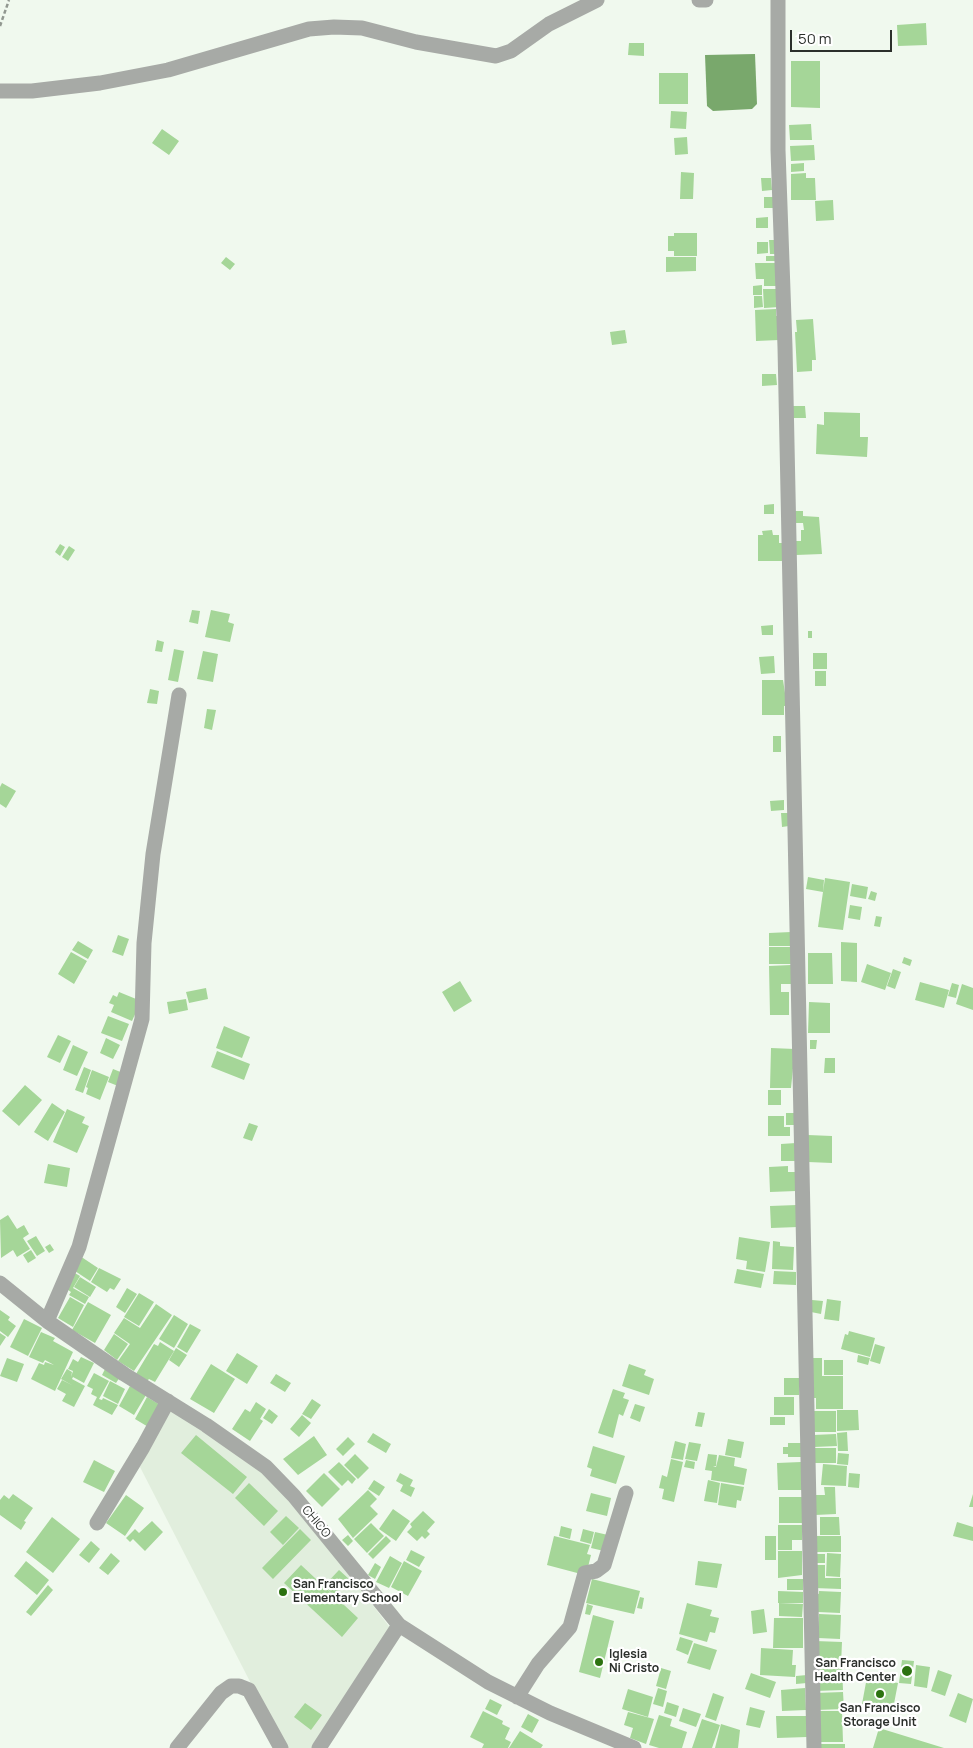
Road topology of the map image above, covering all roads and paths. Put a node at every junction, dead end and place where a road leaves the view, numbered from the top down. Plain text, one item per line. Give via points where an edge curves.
1 (9, 0) edge
2 (597, 0) edge
3 (699, 0) edge
4 (706, 0) edge
5 (778, 0) edge
6 (0, 26) edge
7 (0, 91) edge
8 (179, 695) dead end
9 (0, 1283) edge
10 (47, 1321) junction
11 (168, 1401) junction
12 (626, 1493) dead end
13 (97, 1523) dead end
14 (398, 1625) junction
15 (517, 1697) junction
16 (177, 1748) edge
17 (281, 1748) edge
18 (319, 1748) edge
19 (634, 1748) edge
20 (814, 1748) edge

1 - 6 path
2 - 7 street via 549,24 511,52 496,56 416,42 362,28 334,27 309,29 177,68 100,83 32,91
3 - 4 street
5 - 20 street via 778,150
8 - 10 street via 153,854 144,943 142,1019 79,1247
9 - 10 street, CHICO
10 - 11 street, CHICO
11 - 13 street
11 - 14 street, CHICO via 266,1467 294,1496
12 - 15 street via 604,1565 585,1573 570,1627 538,1664
14 - 15 street, CHICO
14 - 18 street
15 - 19 street, CHICO
16 - 17 street via 221,1693 231,1686 239,1686 249,1690

